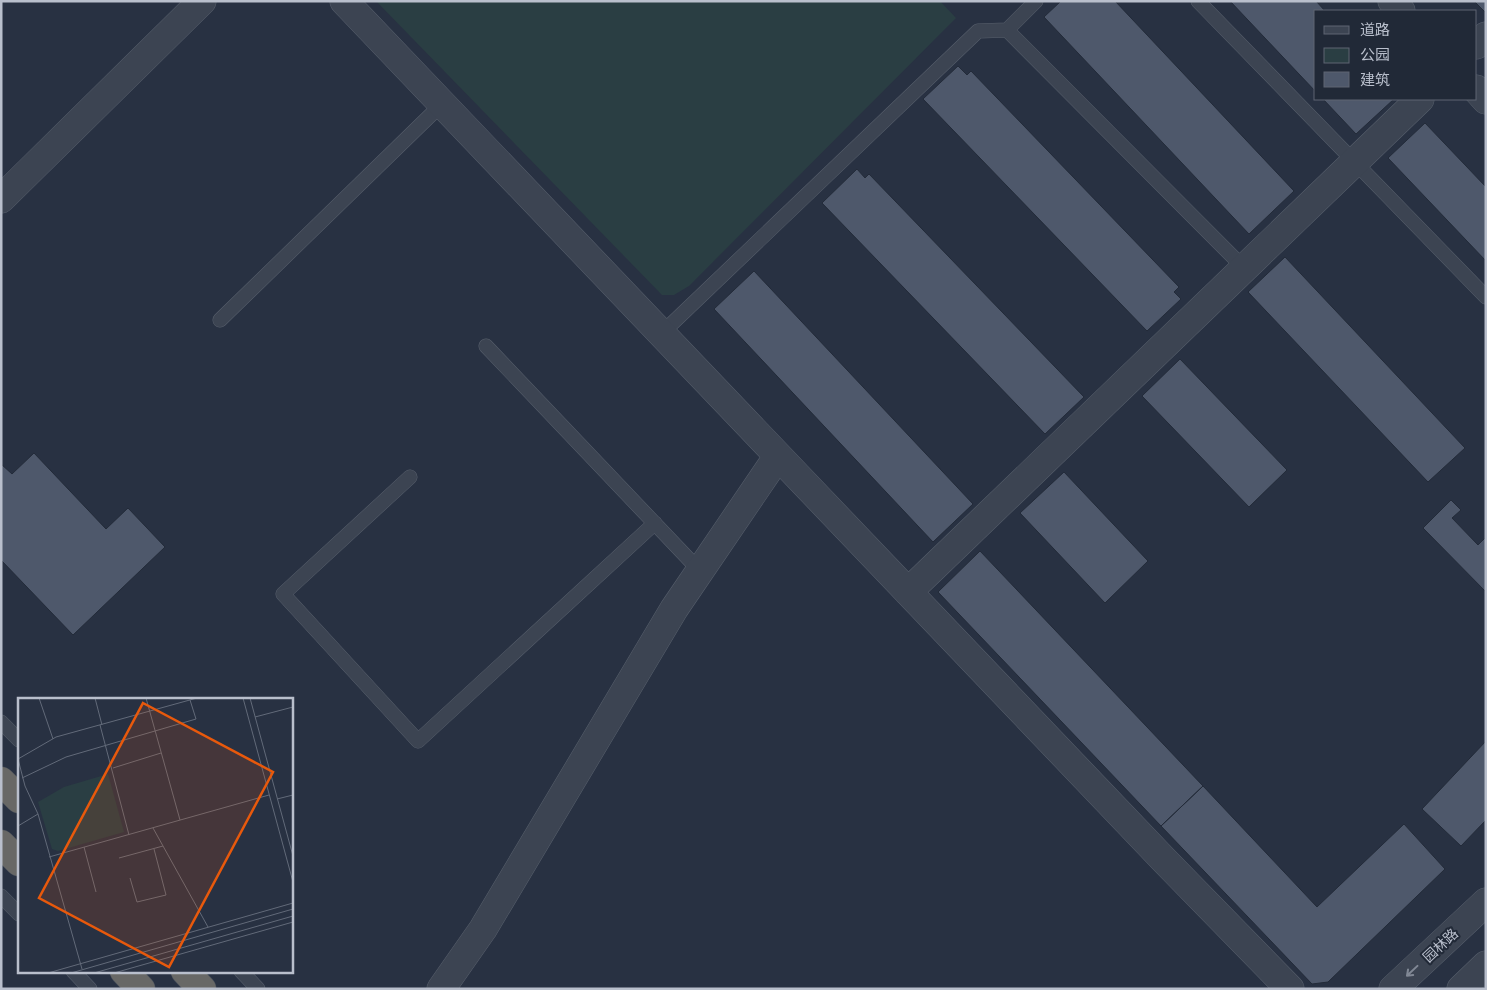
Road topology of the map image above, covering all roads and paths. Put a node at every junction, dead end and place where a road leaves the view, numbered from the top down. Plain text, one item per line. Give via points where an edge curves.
1 (202, 1) edge
2 (344, 1) edge
3 (1036, 1) edge
4 (1198, 1) edge
5 (1007, 30) junction
6 (1477, 91) edge
7 (1419, 100) edge
8 (1486, 100) edge
9 (442, 104) junction
10 (1354, 162) junction
11 (1, 199) edge
12 (1244, 268) junction
13 (1486, 297) edge
14 (220, 320) dead end
15 (661, 334) junction
16 (486, 346) dead end
17 (778, 456) junction
18 (410, 477) dead end
19 (655, 523) junction
20 (700, 571) junction
21 (908, 592) junction
22 (1, 722) edge
23 (18, 739) edge
24 (1, 781) edge
25 (18, 798) edge
26 (1, 844) edge
27 (18, 861) edge
28 (1, 896) edge
29 (1486, 902) edge
30 (18, 913) edge
31 (1486, 965) edge
32 (74, 972) edge
33 (125, 972) edge
34 (186, 972) edge
35 (243, 972) edge
36 (90, 989) edge
37 (140, 989) edge
38 (202, 989) edge
39 (258, 989) edge
40 (441, 989) edge
41 (1290, 989) edge
42 (1394, 989) edge
43 (1460, 989) edge

1 - 11 street
2 - 9 street
3 - 5 lane
4 - 10 lane
5 - 12 lane
5 - 15 lane via 978,31
6 - 8 street
7 - 10 street
9 - 14 lane
9 - 15 street
10 - 12 street
10 - 13 lane
12 - 21 street
15 - 17 street
16 - 19 lane
17 - 20 street
17 - 21 street
18 - 19 lane via 283,594 418,741
19 - 20 lane
20 - 40 street via 483,928
21 - 41 street
22 - 23 lane
24 - 25 highway
26 - 27 highway
28 - 30 lane
29 -> 42 street, 园林路
31 - 43 street
32 - 36 lane
33 - 37 highway
34 - 38 highway
35 - 39 lane

